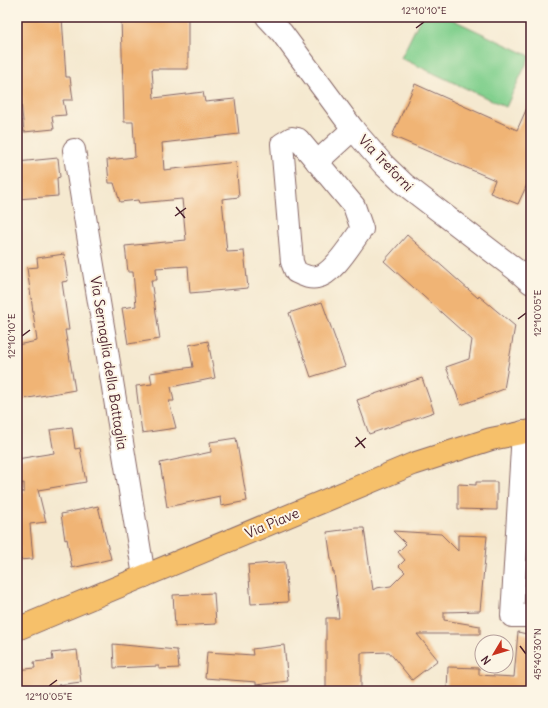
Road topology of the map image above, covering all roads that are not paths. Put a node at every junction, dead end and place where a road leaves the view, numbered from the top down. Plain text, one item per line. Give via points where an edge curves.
1 (267, 17) edge
2 (353, 129) junction
3 (74, 150) dead end
4 (318, 162) junction
5 (531, 284) edge
6 (527, 431) edge
7 (144, 576) junction
8 (531, 616) edge
9 (17, 629) edge

1 - 2 street, Via Treforni via 322,84
2 - 4 street
2 - 5 street, Via Treforni via 404,184
3 - 7 street, Via Sernaglia della Battaglia
4 - 4 street via 298,139 292,138 282,144 292,262 296,272 317,278 329,273 362,229 354,206
6 - 7 main road, Via Piave via 491,439 413,464
6 - 8 street via 512,616
7 - 9 main road, Via Piave

